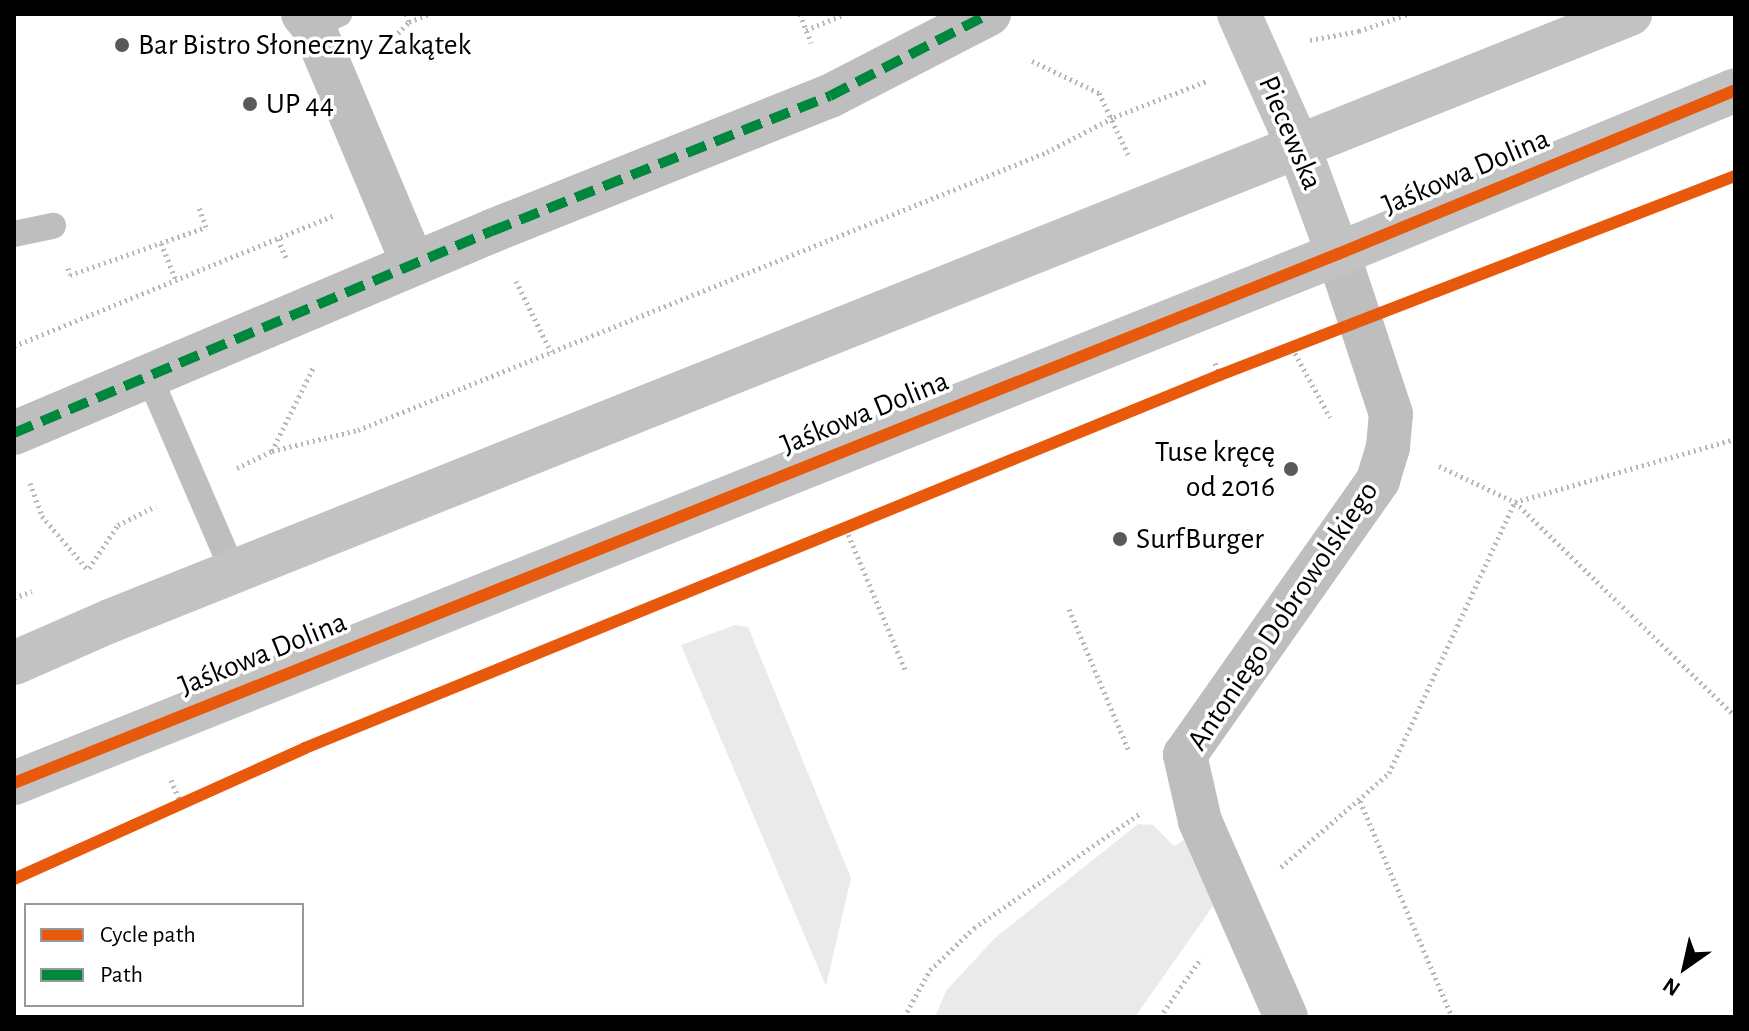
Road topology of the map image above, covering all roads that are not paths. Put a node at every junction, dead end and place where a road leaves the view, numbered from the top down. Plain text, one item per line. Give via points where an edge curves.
1 (989, 14) edge
2 (1239, 14) edge
3 (1630, 14) edge
4 (318, 18) edge
5 (1735, 90) edge
6 (1299, 148) junction
7 (53, 226) dead end
8 (14, 234) edge
9 (1338, 254) junction
10 (413, 264) junction
11 (149, 376) junction
12 (20, 452) edge
13 (234, 573) junction
14 (14, 663) edge
15 (14, 783) edge
16 (1286, 1017) edge

1 - 10 street via 830,96
2 - 6 street, Piecewska
3 - 6 street
4 - 10 street
5 - 9 street, Jaśkowa Dolina
6 - 9 street, Piecewska
6 - 13 street
7 - 8 lane
9 - 15 street, Jaśkowa Dolina
9 - 16 street, Antoniego Dobrowolskiego via 1391,414 1378,480 1185,755 1200,821
10 - 11 street
11 - 12 street
11 - 13 lane
13 - 14 street

